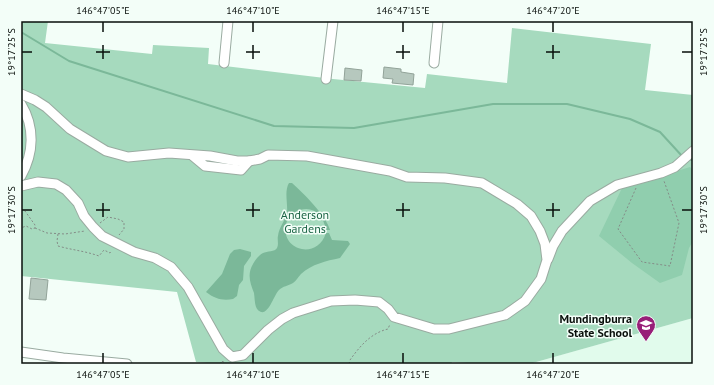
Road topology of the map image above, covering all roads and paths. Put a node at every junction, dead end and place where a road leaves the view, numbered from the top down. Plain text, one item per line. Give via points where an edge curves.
1 (228, 21) edge
2 (333, 21) edge
3 (438, 21) edge
4 (434, 62) dead end
5 (224, 63) dead end
6 (326, 79) dead end
7 (21, 94) edge
8 (21, 104) edge
9 (688, 156) edge
10 (661, 173) junction
11 (21, 176) edge
12 (640, 178) junction
13 (21, 186) edge
14 (21, 209) edge
15 (93, 227) junction
16 (21, 228) edge
17 (35, 228) junction
18 (58, 234) junction
19 (116, 244) junction
20 (547, 260) junction
21 (394, 317) junction
22 (21, 352) edge
23 (127, 364) edge
24 (349, 364) edge

1 - 5 street
2 - 6 street
3 - 4 street
7 - 20 street via 46,107 70,129 106,151 128,157 169,154 249,161 268,155 307,156 407,177 445,178 482,183 532,216 545,244
8 - 11 street via 30,124 32,139 26,167
9 - 10 street
10 - 12 street
10 - 12 path via 678,223 670,266 642,262 618,229
12 - 20 street via 617,185 590,201 562,231
13 - 15 street via 38,182 56,184 78,203
14 - 17 path via 25,211
15 - 18 path via 82,232
15 - 19 street
15 - 19 path via 108,217 118,218 124,222 124,228
16 - 17 path
17 - 18 path
18 - 19 path via 58,246 99,256 104,250 110,253
19 - 21 street via 155,258 171,267 188,287 223,349 232,356 243,355 282,319 331,301 379,302
20 - 21 street via 541,279 525,301 504,315 449,329 434,328
21 - 24 path via 388,329 378,331 364,342
22 - 23 street

